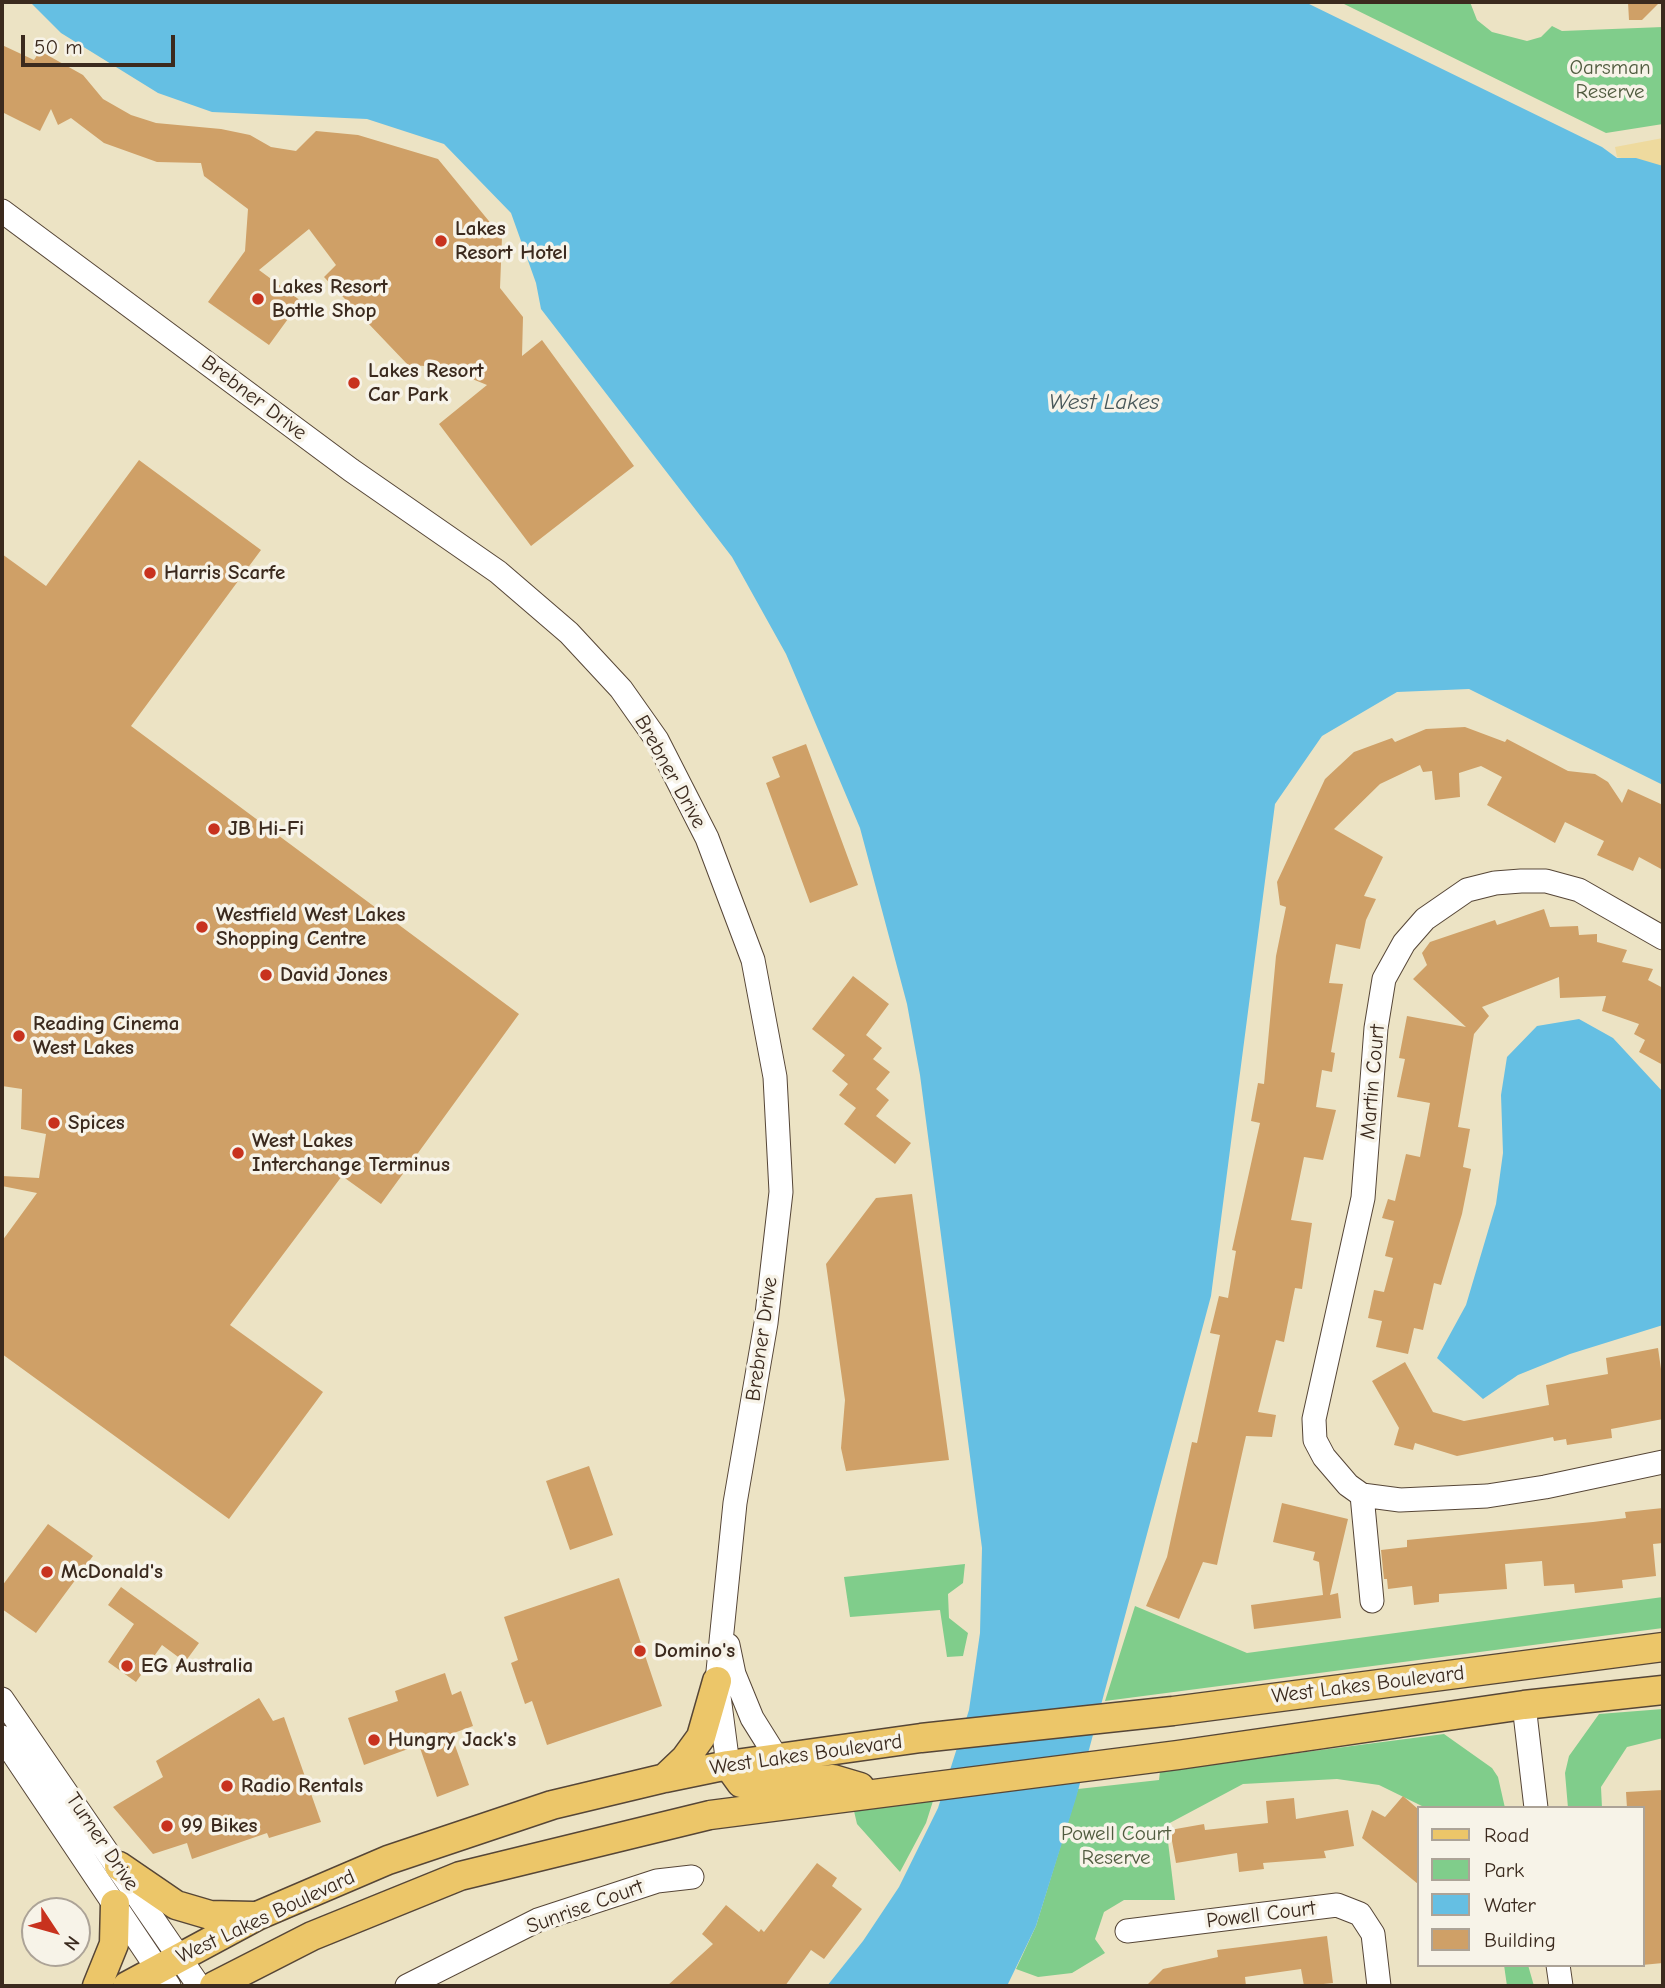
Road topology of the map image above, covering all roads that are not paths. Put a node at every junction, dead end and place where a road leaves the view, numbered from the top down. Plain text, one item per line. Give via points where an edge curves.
1 (2, 211) edge
2 (1663, 938) edge
3 (1663, 1462) edge
4 (1362, 1495) junction
5 (1372, 1601) dead end
6 (724, 1629) junction
7 (1663, 1647) edge
8 (1523, 1665) junction
9 (717, 1681) junction
10 (1663, 1690) edge
11 (2, 1699) edge
12 (1524, 1705) junction
13 (2, 1737) edge
14 (777, 1758) junction
15 (727, 1765) junction
16 (666, 1778) junction
17 (876, 1792) junction
18 (1536, 1806) edge
19 (119, 1866) junction
20 (692, 1877) dead end
21 (115, 1904) junction
22 (257, 1916) junction
23 (1127, 1931) dead end
24 (1558, 1967) edge
25 (169, 1970) edge
26 (97, 1986) edge
27 (127, 1986) edge
28 (199, 1986) edge
29 (214, 1986) edge
30 (407, 1986) edge
31 (1379, 1986) edge
32 (1560, 1986) edge

1 - 6 street, Brebner Drive via 351,470 495,569 569,633 621,689 657,740 690,803 727,885 753,960 775,1077 780,1179 766,1323 735,1503
2 - 4 street, Martin Court via 1579,890 1546,881 1495,883 1467,890 1425,919 1404,943 1384,979 1363,1198 1314,1419 1315,1440 1324,1457 1334,1472
3 - 4 street via 1487,1496 1399,1500
4 - 5 street
6 - 9 street, Brebner Drive
6 - 14 street, Brebner Drive via 738,1684
7 - 8 main road, West Lakes Boulevard
8 - 12 main road
8 - 14 main road, West Lakes Boulevard
9 - 15 street, Brebner Drive
9 - 16 main road via 701,1737
10 - 12 main road, West Lakes Boulevard
11 - 19 street, Turner Drive
12 - 17 main road, West Lakes Boulevard
12 - 18 street
13 - 21 street, Turner Drive
14 - 15 main road, West Lakes Boulevard
15 - 16 main road, West Lakes Boulevard
15 - 17 main road via 741,1783 757,1786 833,1779
16 - 22 main road, West Lakes Boulevard via 552,1805 413,1852
17 - 29 main road, West Lakes Boulevard via 710,1815 460,1876 312,1936
19 - 22 main road via 176,1905 209,1915
19 - 25 street, Turner Drive
20 - 30 street, Sunrise Court via 657,1881 538,1920
21 - 25 street, Turner Drive
21 - 26 main road via 114,1944
22 - 25 main road, West Lakes Boulevard
23 - 31 street, Powell Court via 1337,1905 1360,1914 1373,1934
24 - 32 street
25 - 27 main road, West Lakes Boulevard
25 - 28 street, Turner Drive

